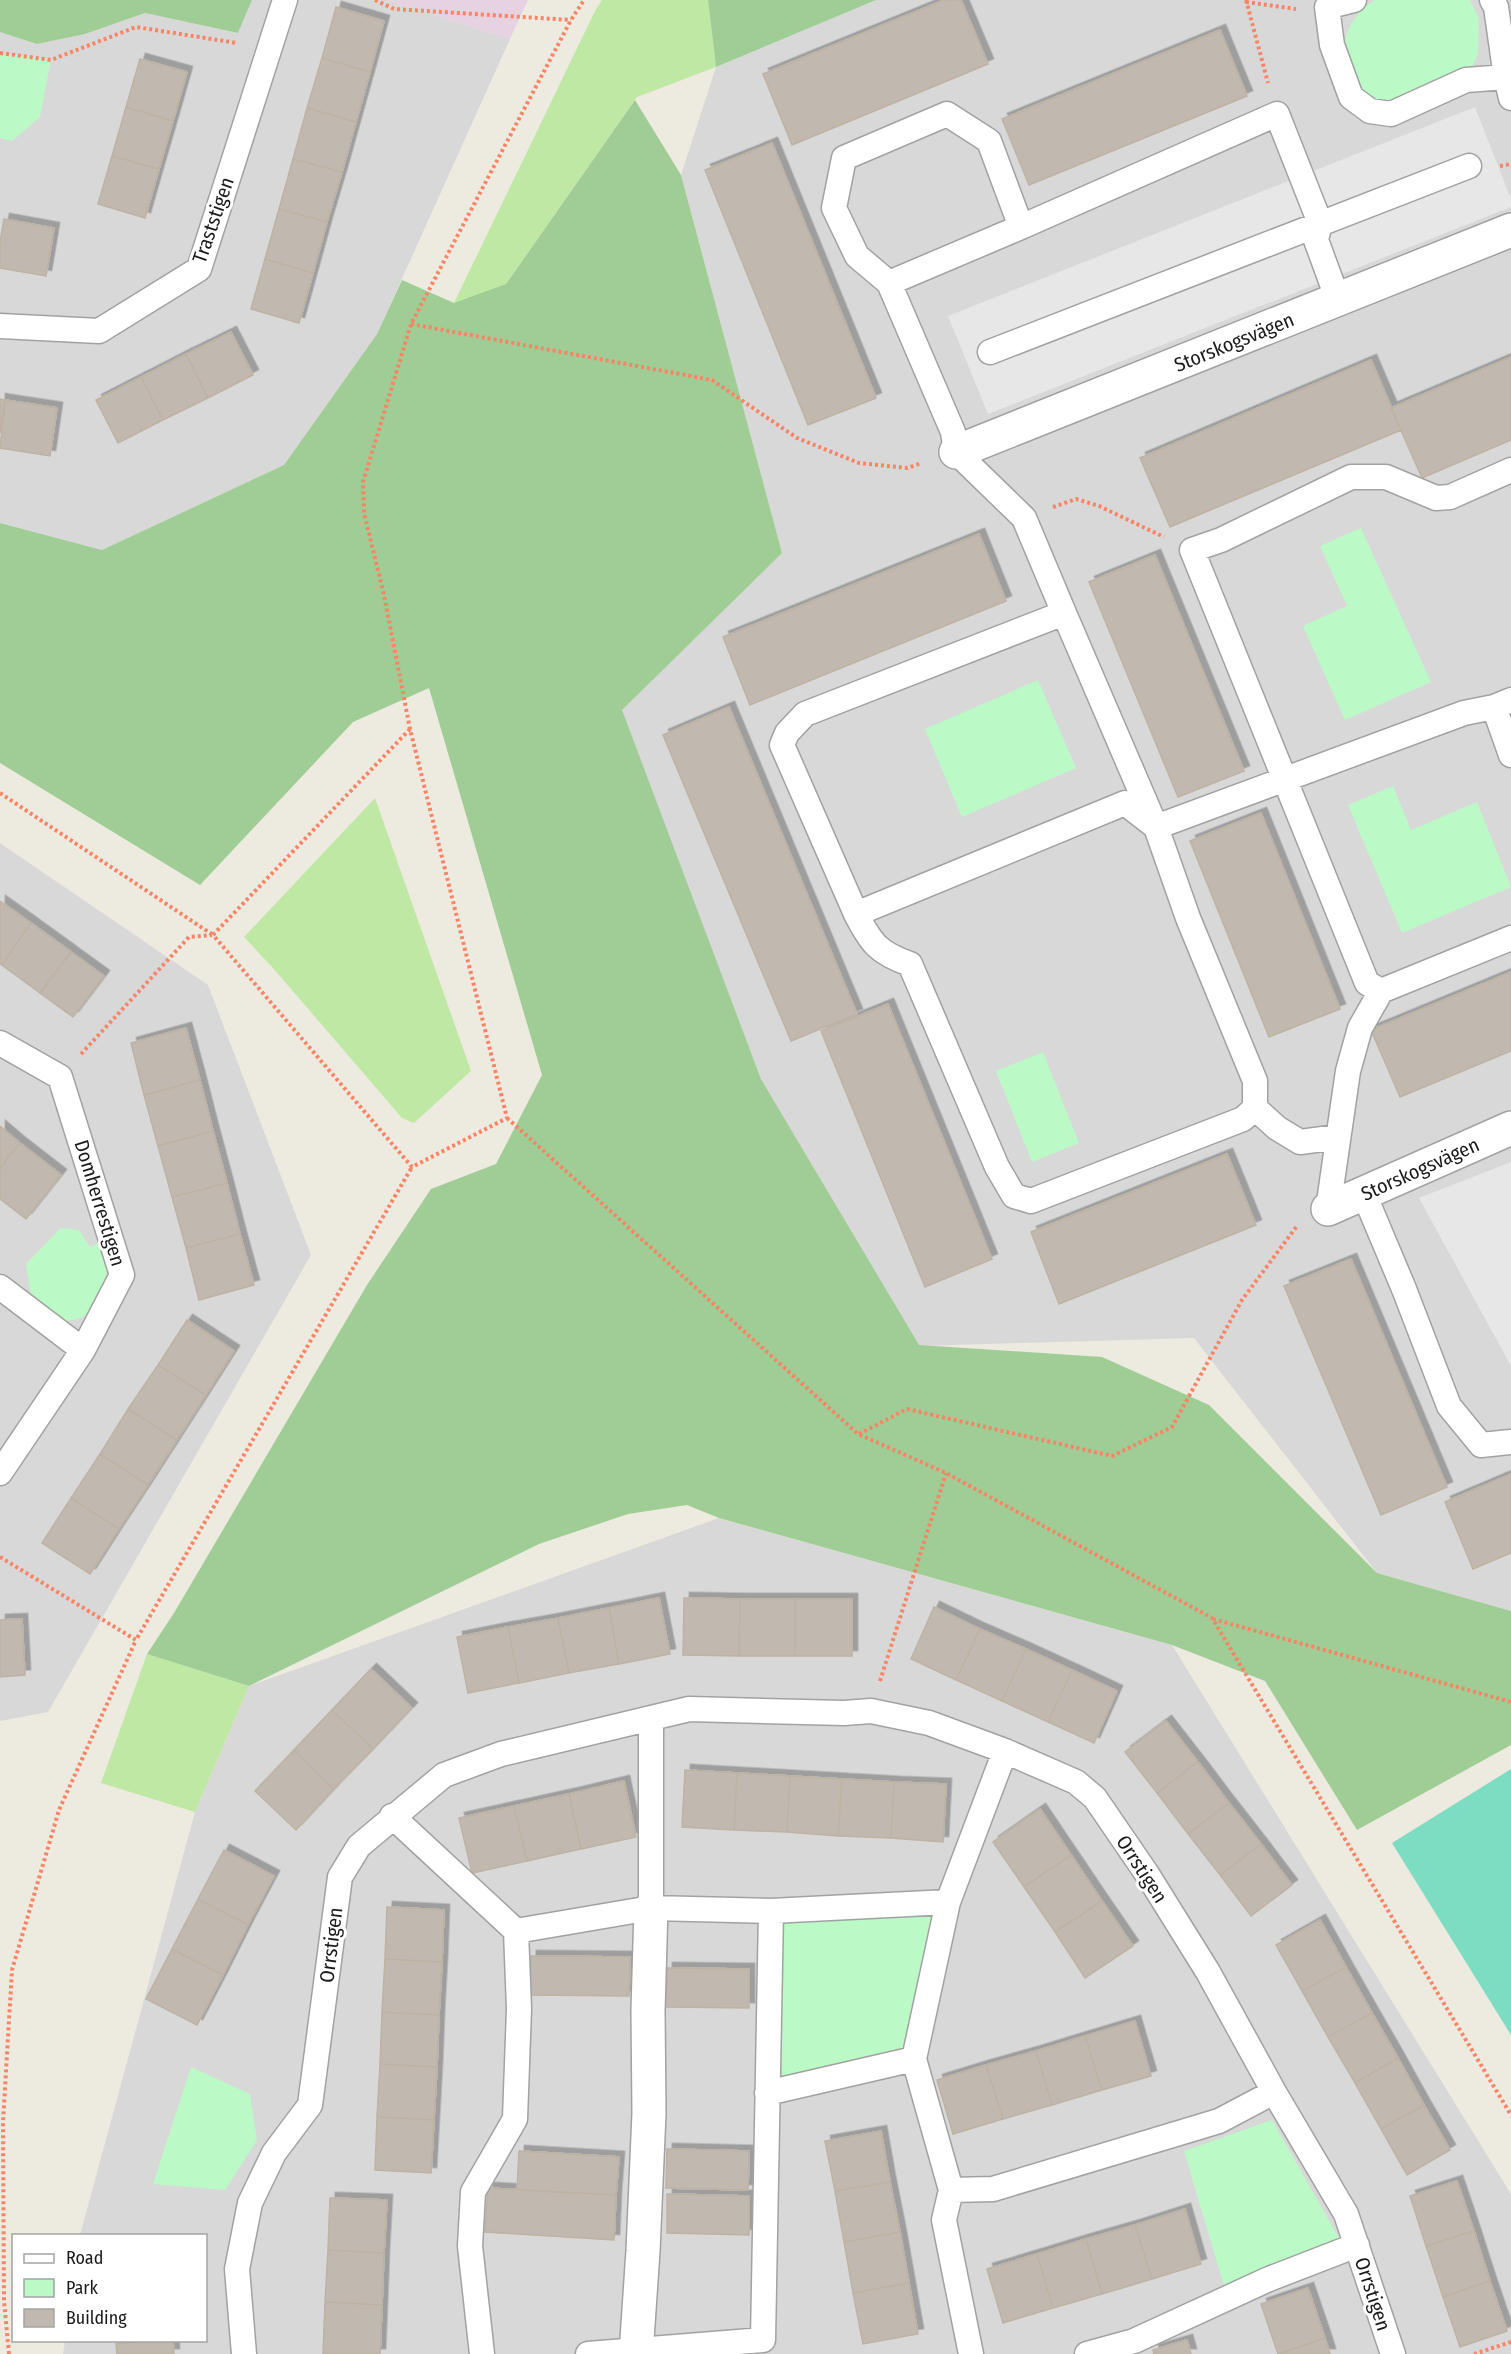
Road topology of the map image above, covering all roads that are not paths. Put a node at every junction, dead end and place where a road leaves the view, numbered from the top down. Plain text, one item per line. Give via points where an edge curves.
1 (285, 0) edge
2 (1354, 0) edge
3 (1492, 0) edge
4 (1508, 87) edge
5 (1469, 166) dead end
6 (1320, 223) junction
7 (1021, 227) junction
8 (1511, 230) edge
9 (890, 283) junction
10 (1338, 300) junction
11 (0, 326) edge
12 (990, 352) dead end
13 (956, 452) junction
14 (1511, 470) edge
15 (1064, 613) junction
16 (1503, 703) edge
17 (1511, 755) edge
18 (1285, 779) junction
19 (1156, 827) junction
20 (856, 914) junction
21 (1511, 938) edge
22 (1381, 991) junction
23 (0, 1043) edge
24 (1255, 1108) junction
25 (1511, 1128) edge
26 (1338, 1137) junction
27 (1364, 1194) junction
28 (1328, 1209) joint
29 (0, 1287) edge
30 (83, 1350) junction
31 (1511, 1442) edge
32 (0, 1473) edge
33 (651, 1719) junction
34 (1005, 1751) junction
35 (392, 1816) junction
36 (948, 1902) junction
37 (651, 1908) junction
38 (771, 1911) junction
39 (516, 1931) junction
40 (914, 2059) junction
41 (1274, 2092) junction
42 (767, 2093) junction
43 (951, 2190) junction
44 (1357, 2245) junction
45 (635, 2352) edge
46 (244, 2354) edge
47 (482, 2354) edge
48 (588, 2354) edge
49 (971, 2354) edge
50 (1087, 2354) edge
51 (1393, 2354) edge

1 - 11 lane, Traststigen via 199,269 99,331
2 - 4 lane via 1327,8 1332,45 1351,97 1370,111 1390,114 1466,80
3 - 4 lane
5 - 6 lane
6 - 7 lane via 1276,114
6 - 10 lane via 1316,240
6 - 12 lane
7 - 9 lane
7 - 9 lane via 990,141 947,114 937,118 844,158 834,208 858,256
8 - 10 street, Storskogsvägen
9 - 13 lane via 953,432
10 - 13 street, Storskogsvägen
13 - 15 lane via 1024,518
14 - 18 lane via 1450,497 1436,498 1386,477 1351,477 1221,540 1192,550
15 - 19 lane
15 - 20 lane via 805,714 787,733 782,745
16 - 17 lane
16 - 18 lane via 1464,713
18 - 19 lane
18 - 22 lane via 1367,983
19 - 20 lane via 1125,803
19 - 24 lane via 1188,918 1255,1081
20 - 24 lane via 868,939 889,957 910,964 1014,1196 1031,1201 1243,1119
21 - 22 lane
22 - 26 lane via 1360,1028
23 - 30 lane, Domherrestigen via 60,1077 122,1275
24 - 26 lane via 1276,1128 1300,1142
25 - 27 street, Storskogsvägen
26 - 28 lane
27 - 28 street, Storskogsvägen
27 - 31 lane via 1449,1406 1481,1445
29 - 30 lane
30 - 32 lane, Domherrestigen
33 - 34 lane, Orrstigen via 689,1709 871,1711 929,1723
33 - 35 lane, Orrstigen via 501,1754 444,1775
33 - 37 lane
34 - 36 lane
34 - 41 lane, Orrstigen via 1076,1782 1095,1798 1208,1972
35 - 39 lane
35 - 46 lane, Orrstigen via 359,1846 340,1877 310,2105 274,2153 250,2203 237,2269
36 - 38 lane
36 - 40 lane
37 - 38 lane
37 - 39 lane
37 - 45 street via 649,2113
38 - 42 lane
39 - 47 lane via 519,2009 515,2119 473,2192 470,2246
40 - 42 lane
40 - 43 lane
41 - 43 lane via 1197,2128 993,2189
41 - 44 lane, Orrstigen via 1346,2214
42 - 45 lane via 763,2340
43 - 49 lane via 944,2220
44 - 50 lane via 1269,2279 1134,2340
44 - 51 lane, Orrstigen
45 - 48 lane

